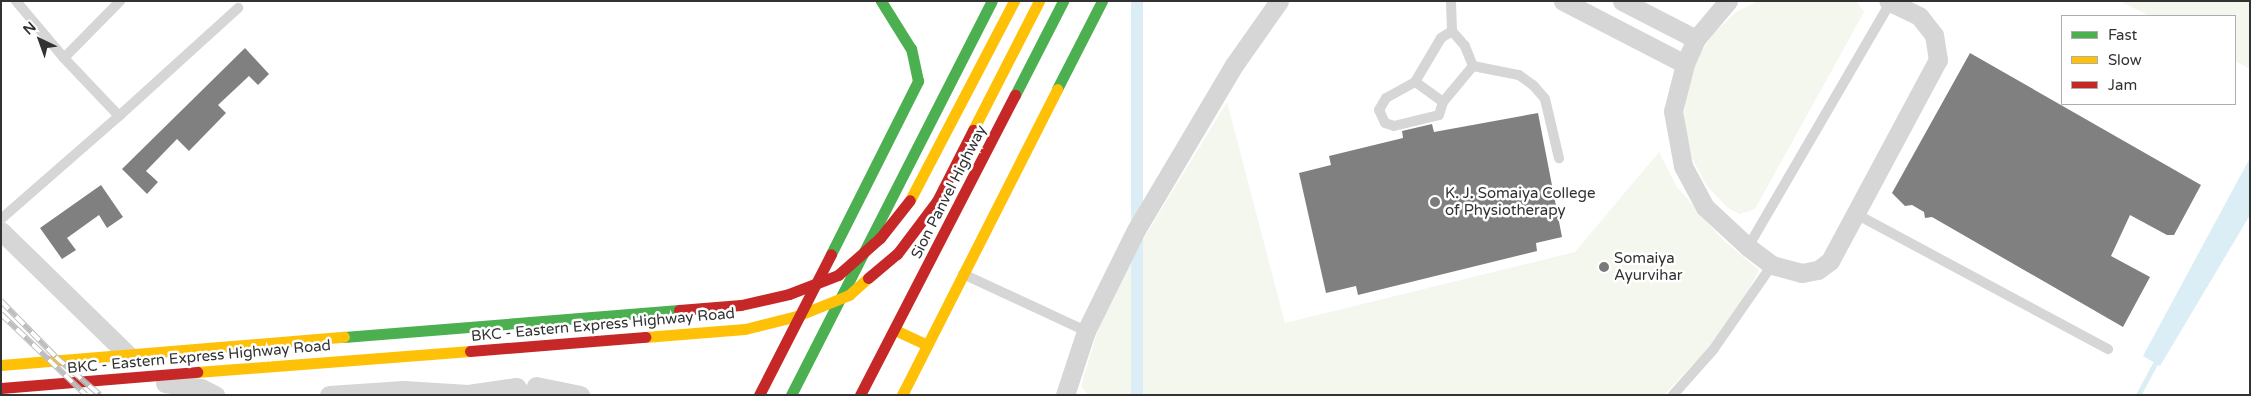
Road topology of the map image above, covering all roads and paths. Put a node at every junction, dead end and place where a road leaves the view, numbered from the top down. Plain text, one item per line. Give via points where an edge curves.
1 (16, 1) edge
2 (120, 1) edge
3 (992, 1) edge
4 (1014, 1) edge
5 (1039, 1) edge
6 (1063, 1) edge
7 (1102, 1) edge
8 (1279, 1) edge
9 (1451, 1) edge
10 (1563, 1) edge
11 (1622, 1) edge
12 (1728, 1) edge
13 (1889, 1) edge
14 (884, 2) edge
15 (238, 8) dead end
16 (1452, 31) junction
17 (1696, 39) junction
18 (64, 58) junction
19 (1685, 64) junction
20 (1473, 66) junction
21 (1415, 82) junction
22 (1443, 102) junction
23 (119, 116) junction
24 (1559, 158) dead end
25 (1856, 214) junction
26 (1, 218) edge
27 (1, 231) edge
28 (1748, 246) junction
29 (1772, 265) junction
30 (963, 274) junction
31 (895, 330) junction
32 (1086, 331) junction
33 (927, 344) junction
34 (2108, 349) dead end
35 (1, 365) edge
36 (1, 388) edge
37 (530, 391) edge
38 (1069, 391) edge
39 (468, 394) edge
40 (214, 395) edge
41 (329, 395) edge
42 (337, 395) edge
43 (580, 395) edge
44 (759, 395) edge
45 (790, 395) edge
46 (860, 395) edge
47 (902, 395) edge
48 (1673, 395) edge

1 - 18 lane
2 - 18 lane
3 - 45 main road
4 - 35 main road, BKC - Eastern Express Highway Road via 917,191 880,238 838,275 789,294 741,305
5 - 36 main road, BKC - Eastern Express Highway Road via 937,202 897,254 850,295 797,316 745,329
6 - 31 main road, Sion Panvel Highway
7 - 30 main road
8 - 32 street via 1234,65 1136,230
9 - 16 lane
10 - 19 street
11 - 17 street
12 - 17 street
13 - 25 street via 1919,16 1934,35 1938,60
13 - 28 lane
14 - 44 main road via 911,49 918,81
15 - 23 lane
16 - 20 lane via 1465,46
16 - 21 lane via 1441,38
17 - 19 street
18 - 23 lane
19 - 28 street via 1673,111 1682,166 1705,207
20 - 22 lane
20 - 24 lane via 1519,75 1533,85 1545,99
21 - 22 lane
21 - 22 lane via 1386,98 1379,110 1385,123 1394,126 1439,115
23 - 26 lane
25 - 29 street via 1830,261 1818,270 1802,273
25 - 34 lane
27 - 40 street via 154,381 201,388
28 - 29 street
29 - 48 lane via 1713,350
30 - 32 lane
30 - 33 main road
31 - 33 main road
31 - 46 main road, Sion Panvel Highway
32 - 38 street
33 - 47 main road
37 - 39 street via 516,387
37 - 43 street
39 - 42 street via 403,390
41 - 42 street

